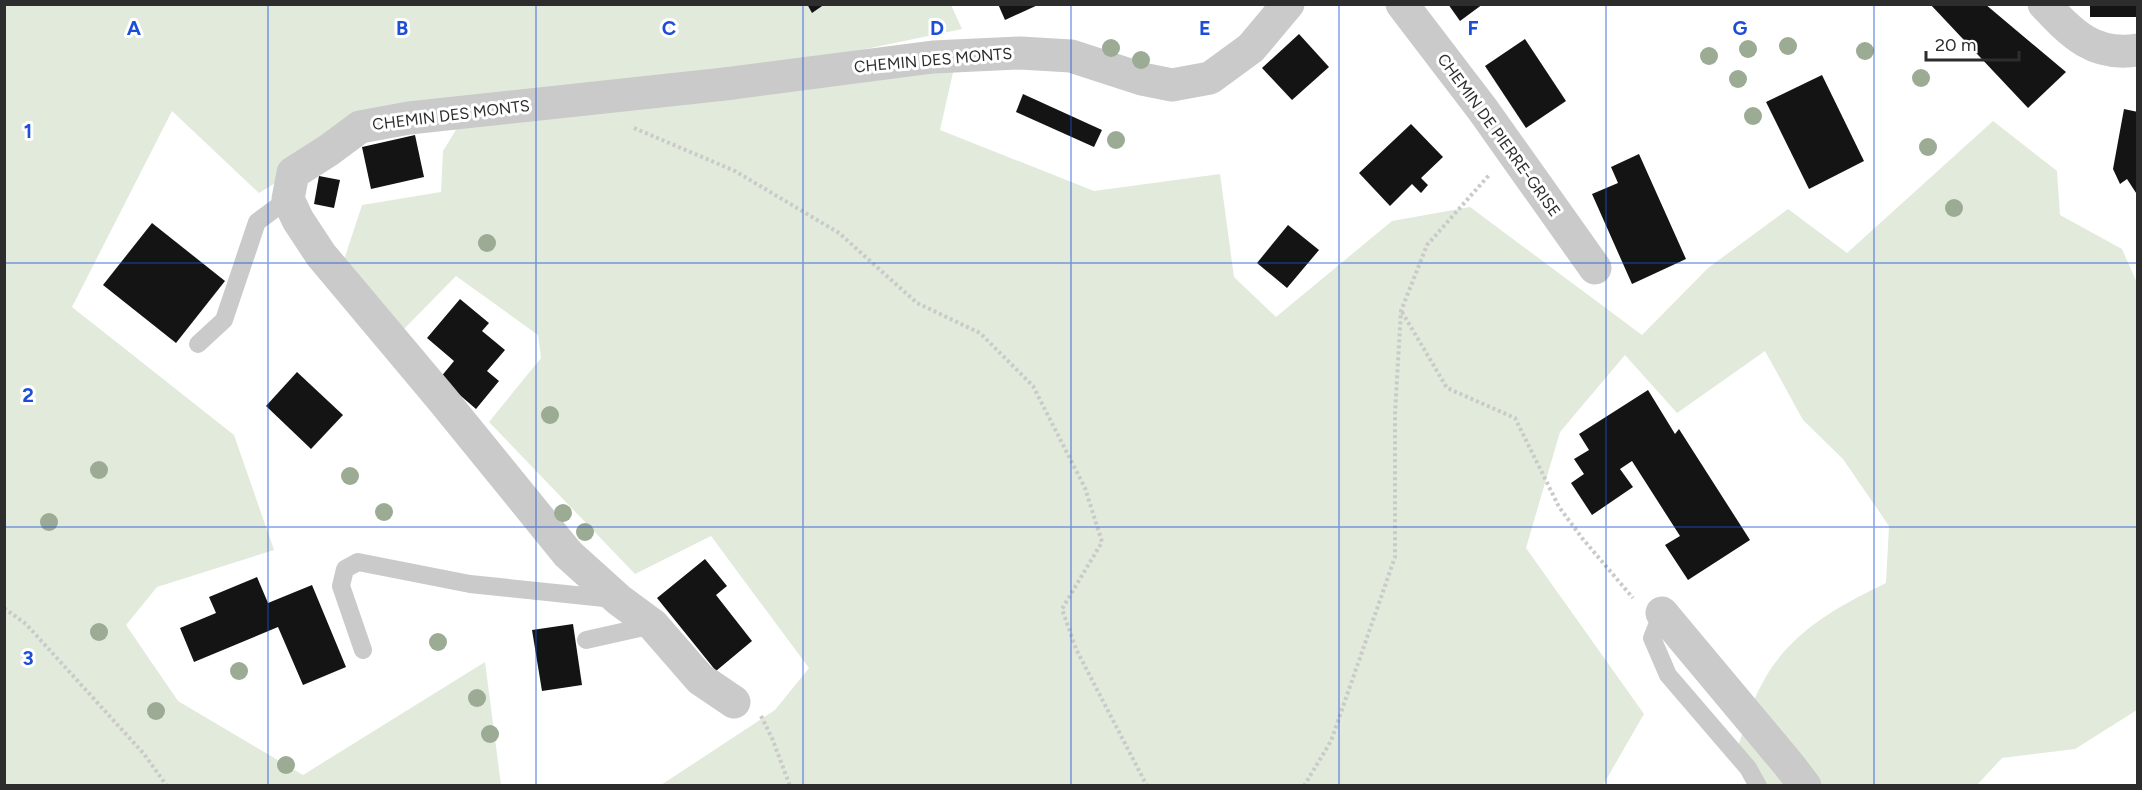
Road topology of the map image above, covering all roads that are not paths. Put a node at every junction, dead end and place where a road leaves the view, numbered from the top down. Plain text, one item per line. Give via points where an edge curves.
1 (1288, 4) edge
2 (1402, 4) edge
3 (2052, 14) edge
4 (2138, 50) edge
5 (288, 199) junction
6 (1595, 268) dead end
7 (198, 344) dead end
8 (618, 600) junction
9 (1662, 613) joint
10 (653, 625) junction
11 (586, 640) dead end
12 (363, 650) dead end
13 (734, 702) road end
14 (1758, 786) edge
15 (1805, 786) edge

1 - 5 street, CHEMIN DES MONTS via 1251,48 1210,78 1172,85 1071,56 954,56 409,118 360,127 293,173
2 - 6 street, CHEMIN DE PIERRE-GRISE
3 - 4 street via 2092,46 2111,51
5 - 7 lane via 257,222 224,320
5 - 8 street via 321,255 568,554
8 - 10 street
8 - 12 lane via 470,584 358,562 345,569 341,586
9 - 14 lane via 1652,638 1668,675 1748,768
9 - 15 street
10 - 11 lane
10 - 13 street via 700,679

